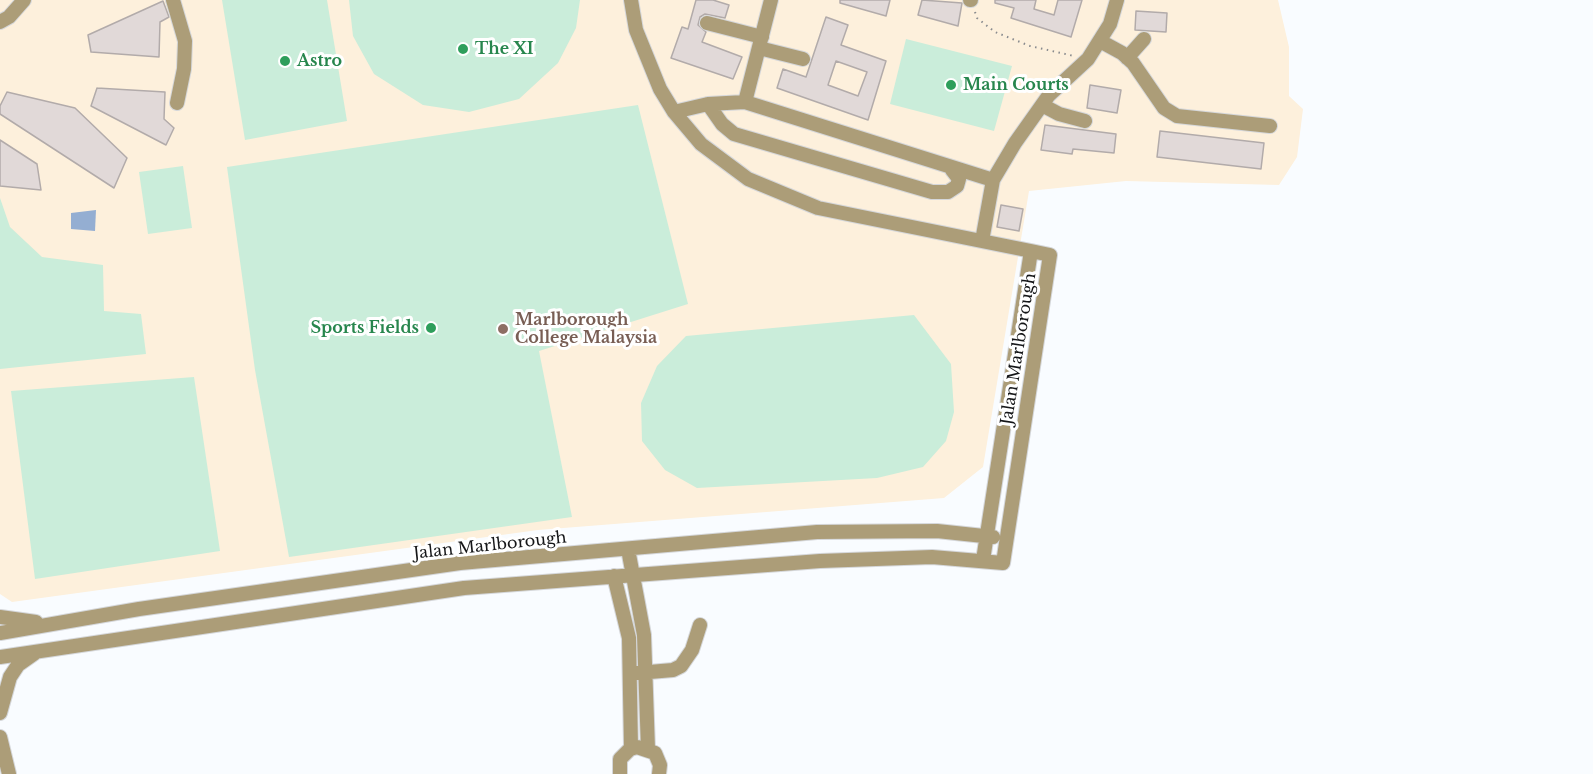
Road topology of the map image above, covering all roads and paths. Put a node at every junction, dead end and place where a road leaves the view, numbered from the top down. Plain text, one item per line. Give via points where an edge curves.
1 (24, 0) edge
2 (173, 0) edge
3 (631, 0) edge
4 (771, 0) edge
5 (970, 0) edge
6 (1117, 0) edge
7 (0, 22) edge
8 (707, 22) dead end
9 (1144, 39) dead end
10 (1100, 41) junction
11 (760, 43) junction
12 (1127, 58) junction
13 (803, 59) dead end
14 (1088, 59) junction
15 (745, 102) junction
16 (177, 103) dead end
17 (708, 104) junction
18 (1042, 105) junction
19 (674, 112) junction
20 (1085, 121) dead end
21 (1270, 126) dead end
22 (952, 170) junction
23 (993, 180) junction
24 (982, 241) junction
25 (1032, 251) junction
26 (986, 536) junction
27 (1006, 539) junction
28 (628, 549) junction
29 (983, 560) junction
30 (633, 575) junction
31 (614, 576) junction
32 (0, 617) edge
33 (53, 623) junction
34 (699, 625) dead end
35 (0, 633) edge
36 (629, 645) junction
37 (644, 645) junction
38 (42, 650) junction
39 (0, 657) edge
40 (645, 673) junction
41 (630, 674) junction
42 (0, 712) edge
43 (648, 727) junction
44 (631, 728) junction
45 (0, 737) edge
46 (632, 748) junction
47 (648, 749) junction
48 (9, 774) edge
49 (620, 774) edge
50 (659, 774) edge

1 - 7 street
2 - 16 street via 185,41
3 - 19 street via 636,30 660,89
4 - 11 street
5 - 14 path via 977,18 995,32 1030,46
6 - 10 street
8 - 11 street
9 - 12 street
10 - 12 street
10 - 14 street
11 - 13 street
11 - 15 street
12 - 21 street via 1164,108 1177,116
14 - 18 street
15 - 17 street
15 - 22 street
17 - 19 street
17 - 22 street via 734,134 932,192 948,192 957,186 959,179
18 - 20 street
18 - 23 street
19 - 24 street via 701,144 762,186 818,208
22 - 23 street
23 - 24 street
24 - 25 street
25 - 26 street, Jalan Marlborough
25 - 27 street, Jalan Marlborough via 1050,255
26 - 27 street, Jalan Marlborough
26 - 28 street, Jalan Marlborough via 937,531 817,532
26 - 29 street, Jalan Marlborough
27 - 29 street, Jalan Marlborough via 1002,563
28 - 30 street
28 - 33 street, Jalan Marlborough via 460,563
29 - 30 street, Jalan Marlborough via 932,556
30 - 31 street, Jalan Marlborough
30 - 37 street
31 - 36 street
31 - 38 street, Jalan Marlborough via 464,588
32 - 33 street
33 - 35 street, Jalan Marlborough
34 - 40 street via 685,663 674,670
36 - 37 street
36 - 41 street
37 - 40 street
38 - 39 street, Jalan Marlborough
38 - 42 street via 29,656 10,677
40 - 41 street
40 - 43 street
41 - 44 street
43 - 44 street
43 - 47 street
44 - 46 street
45 - 48 street
46 - 47 street
46 - 49 street via 620,759
47 - 50 street via 658,759

